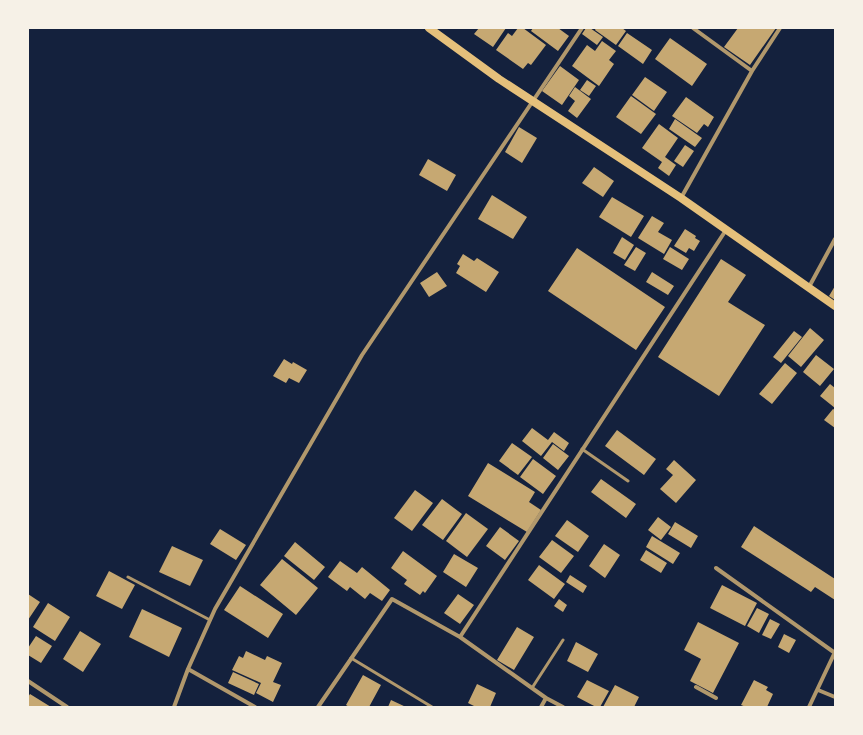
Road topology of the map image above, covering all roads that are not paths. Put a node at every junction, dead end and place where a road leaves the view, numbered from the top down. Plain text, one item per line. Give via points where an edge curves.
1 (429, 28) edge
2 (582, 28) edge
3 (693, 28) edge
4 (780, 28) edge
5 (752, 71) junction
6 (533, 100) junction
7 (681, 198) junction
8 (726, 230) junction
9 (835, 239) edge
10 (809, 287) junction
11 (835, 306) edge
12 (582, 449) junction
13 (628, 481) dead end
14 (716, 568) dead end
15 (128, 577) dead end
16 (210, 620) junction
17 (460, 637) junction
18 (562, 640) dead end
19 (835, 653) edge
20 (351, 658) junction
21 (188, 669) junction
22 (28, 681) edge
23 (696, 687) dead end
24 (532, 688) junction
25 (818, 690) junction
26 (835, 697) edge
27 (546, 698) junction
28 (716, 698) dead end
29 (67, 707) edge
30 (174, 707) edge
31 (255, 707) edge
32 (318, 707) edge
33 (432, 707) edge
34 (541, 707) edge
35 (563, 707) edge
36 (809, 707) edge

1 - 6 main road via 499,79
2 - 6 street
3 - 5 street
4 - 5 street
5 - 7 street
6 - 7 main road
6 - 16 street via 362,355 247,551
7 - 8 main road
8 - 10 main road
8 - 12 street
9 - 10 street
10 - 11 main road
12 - 13 lane
12 - 17 street
14 - 19 street
15 - 16 lane
16 - 21 street
17 - 20 street via 392,599
17 - 24 street
18 - 24 lane
19 - 25 street
20 - 32 street
20 - 33 lane
21 - 30 street
21 - 31 street
22 - 29 street
23 - 28 street
24 - 27 street
25 - 26 street
25 - 36 street
27 - 34 street
27 - 35 street

